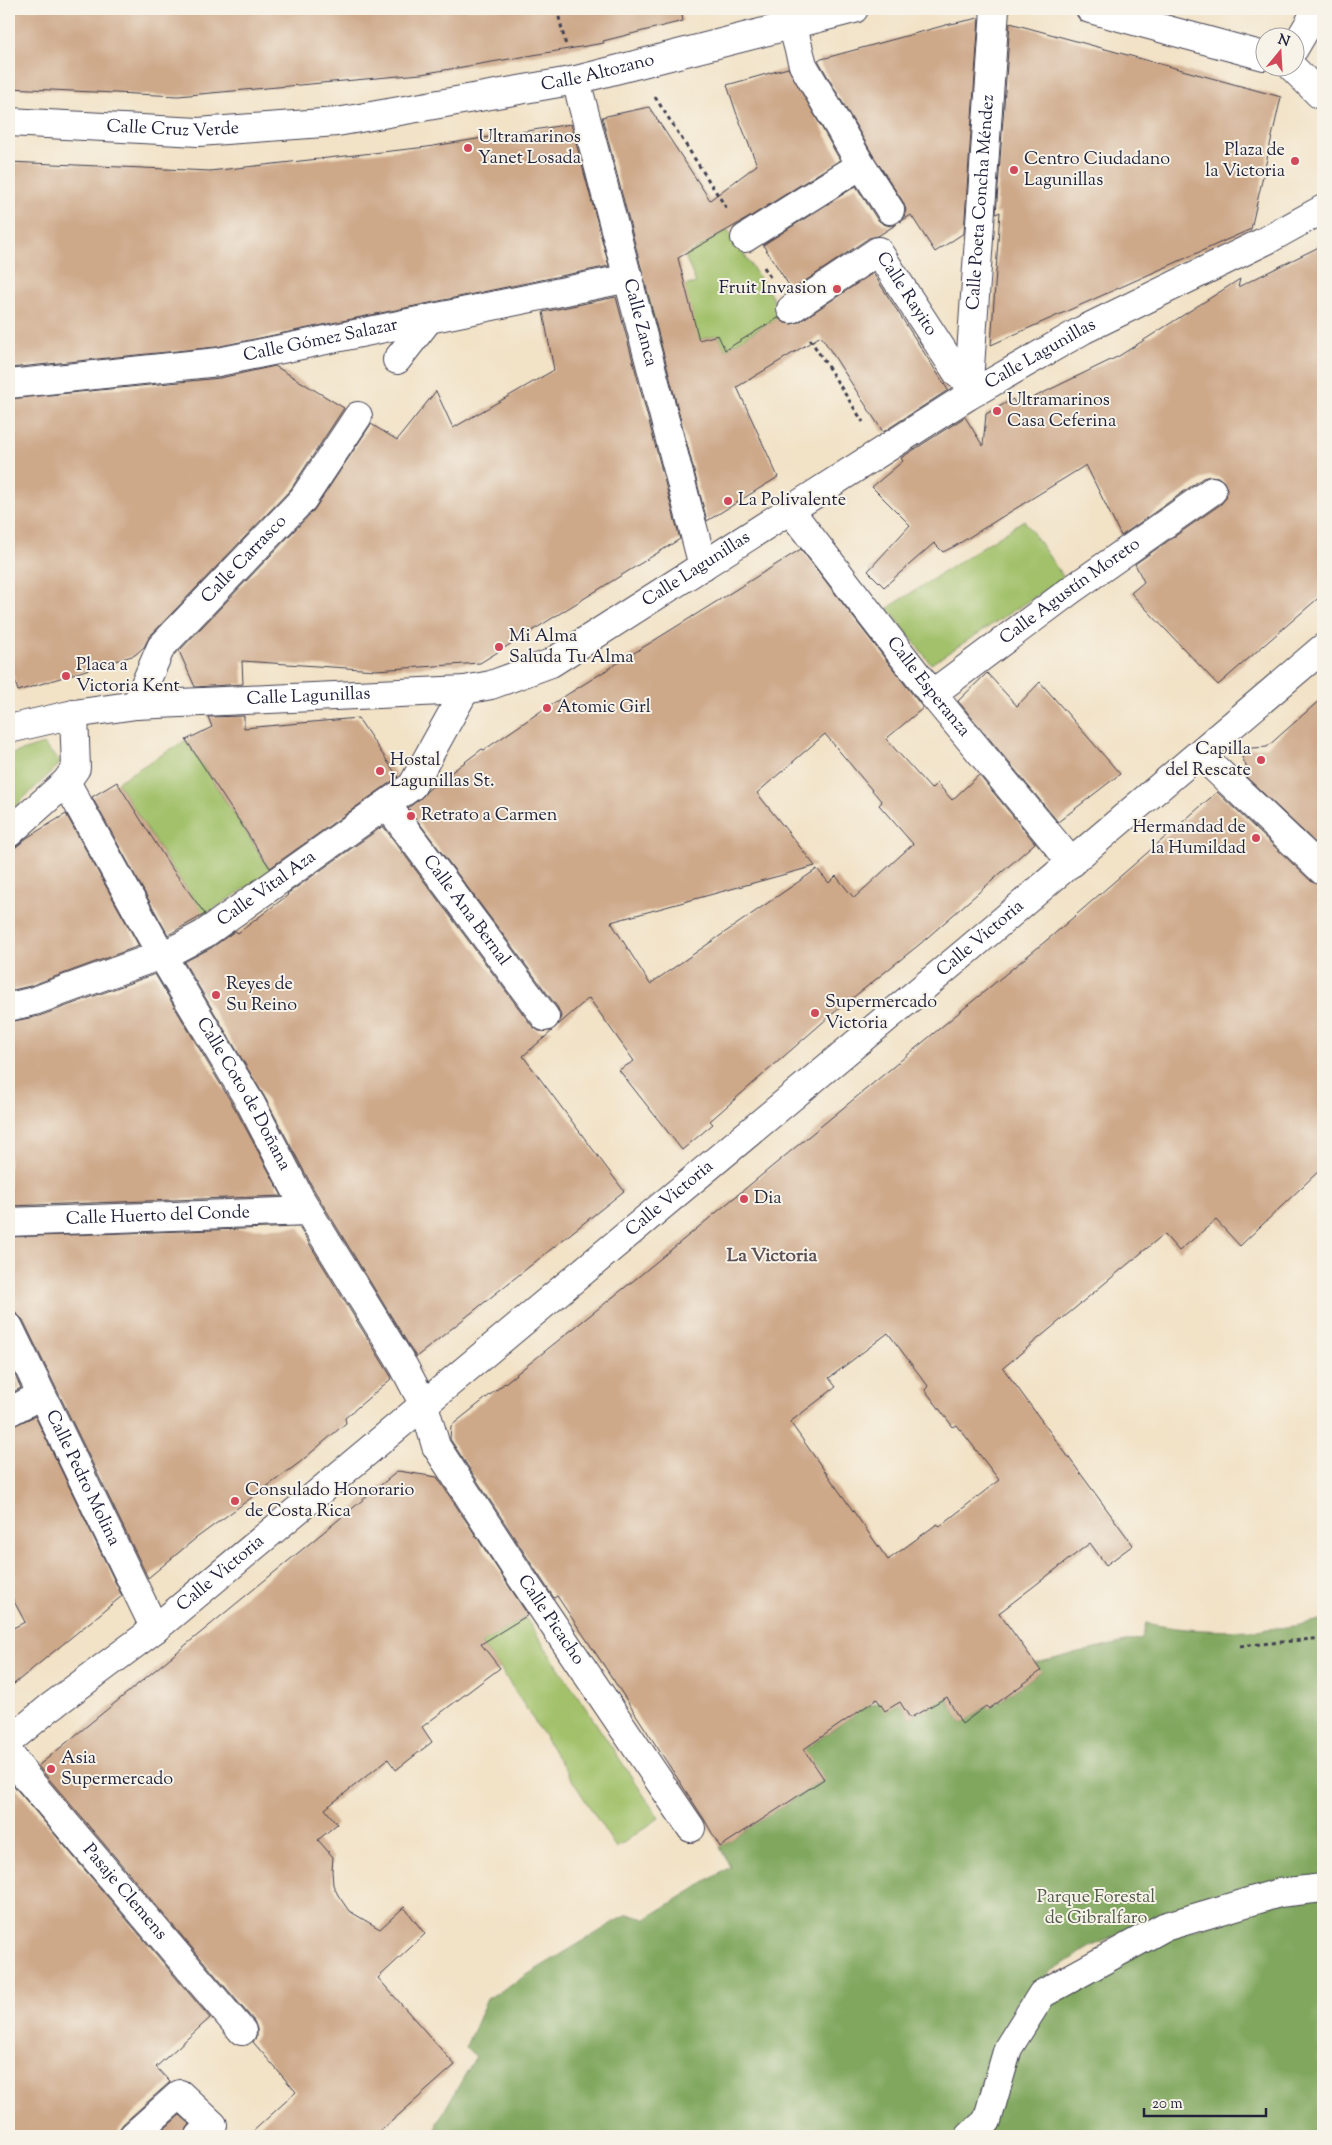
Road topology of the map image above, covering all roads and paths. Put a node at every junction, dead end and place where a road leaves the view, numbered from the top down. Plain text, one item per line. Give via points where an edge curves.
1 (557, 9) edge
2 (854, 9) edge
3 (995, 9) edge
4 (1090, 9) edge
5 (1314, 9) edge
6 (792, 24) junction
7 (1304, 32) edge
8 (566, 48) dead end
9 (1254, 53) edge
10 (1303, 78) edge
11 (576, 80) junction
12 (1323, 96) edge
13 (9, 122) edge
14 (337, 122) joint
15 (861, 165) junction
16 (1323, 209) edge
17 (890, 210) dead end
18 (745, 238) dead end
19 (629, 278) junction
20 (791, 309) dead end
21 (429, 319) junction
22 (397, 360) dead end
23 (9, 384) edge
24 (963, 385) junction
25 (358, 416) dead end
26 (1212, 490) dead end
27 (789, 509) junction
28 (703, 566) junction
29 (1323, 648) edge
30 (465, 690) junction
31 (932, 694) junction
32 (136, 705) junction
33 (74, 714) junction
34 (9, 729) edge
35 (1200, 754) junction
36 (66, 782) junction
37 (387, 805) junction
38 (9, 833) edge
39 (1072, 863) junction
40 (1323, 871) edge
41 (161, 954) junction
42 (9, 1007) edge
43 (545, 1018) dead end
44 (307, 1211) junction
45 (9, 1222) edge
46 (9, 1327) edge
47 (41, 1395) junction
48 (424, 1405) junction
49 (9, 1412) edge
50 (9, 1623) edge
51 (12, 1628) dead end
52 (155, 1629) junction
53 (1323, 1638) edge
54 (1240, 1646) dead end
55 (9, 1741) edge
56 (9, 1753) edge
57 (690, 1828) dead end
58 (1323, 1888) edge
59 (242, 2031) dead end
60 (132, 2136) edge
61 (200, 2136) edge
62 (970, 2136) edge

1 - 8 path
2 - 6 street, Calle Altozano
3 - 24 street, Calle Poeta Concha Méndez
4 - 9 street
5 - 7 street
6 - 11 street, Calle Altozano
6 - 15 street via 803,65
10 - 12 street
11 - 14 street, Calle Altozano
11 - 19 street, Calle Zanca
13 - 14 street, Calle Cruz Verde via 198,132
15 - 17 street
15 - 18 street
16 - 24 street, Calle Lagunillas via 1083,330
19 - 21 street, Calle Gómez Salazar
19 - 28 street, Calle Zanca
20 - 24 street, Calle Rayito via 878,251
21 - 22 street
21 - 23 street, Calle Gómez Salazar via 218,362
24 - 27 street, Calle Lagunillas
25 - 32 street, Calle Carrasco via 303,500 161,647
26 - 31 street, Calle Agustín Moreto
27 - 28 street, Calle Lagunillas
27 - 31 street, Calle Esperanza
28 - 30 street, Calle Lagunillas via 551,663 491,685
29 - 35 street, Calle Victoria
30 - 32 street, Calle Lagunillas
30 - 37 street, Calle Vital Aza via 412,786
31 - 39 street, Calle Esperanza
32 - 33 street, Calle Lagunillas
33 - 34 street, Calle Lagunillas
33 - 36 street via 76,768
35 - 39 street, Calle Victoria
35 - 40 street
36 - 38 street
36 - 41 street, Calle Coto de Doñana
37 - 41 street, Calle Vital Aza via 204,934
37 - 43 street, Calle Ana Bernal
39 - 48 street, Calle Victoria
41 - 42 street, Calle Vital Aza via 34,1001
41 - 44 street, Calle Coto de Doñana via 251,1104
44 - 45 street, Calle Huerto del Conde
44 - 48 street, Calle Coto de Doñana
46 - 47 street, Calle Pedro Molina
47 - 49 street
47 - 52 street, Calle Pedro Molina
48 - 52 street, Calle Victoria
48 - 57 street, Calle Picacho via 436,1446 518,1574
50 - 51 path
52 - 55 street, Calle Victoria
53 - 54 path
56 - 59 street, Pasaje Clemens
58 - 62 street via 1279,1893 1164,1927 1042,1994 1008,2048 987,2121
60 - 61 street via 180,2094 213,2125

